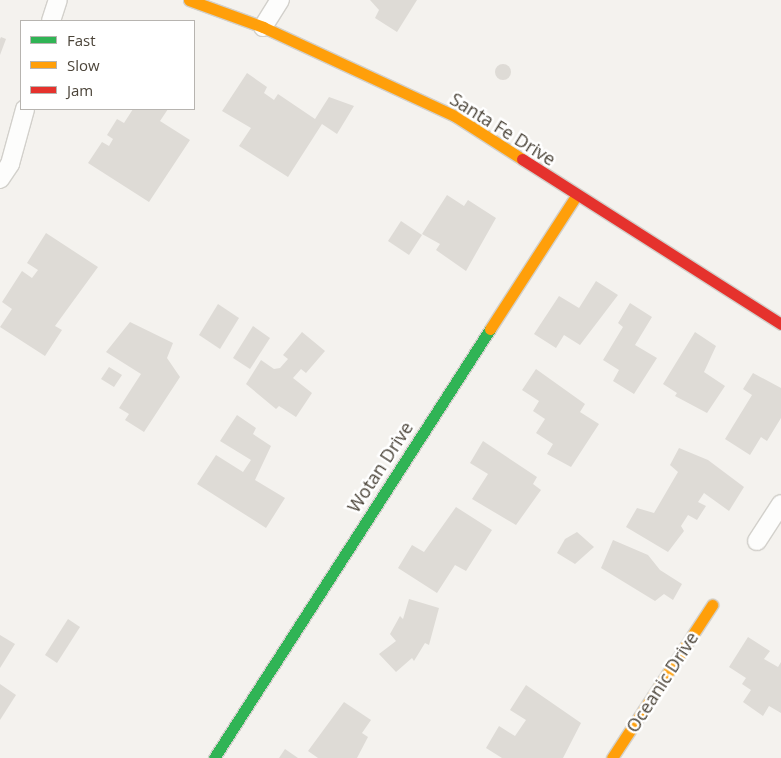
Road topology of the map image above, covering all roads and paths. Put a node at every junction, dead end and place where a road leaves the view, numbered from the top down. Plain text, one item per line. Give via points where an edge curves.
1 (58, 0) edge
2 (189, 0) edge
3 (280, 0) edge
4 (51, 20) edge
5 (264, 26) junction
6 (25, 110) edge
7 (0, 179) edge
8 (576, 196) junction
9 (781, 324) edge
10 (781, 504) edge
11 (757, 541) dead end
12 (712, 605) dead end
13 (214, 758) edge
14 (612, 758) edge

1 - 4 street
2 - 5 street, Santa Fe Drive
3 - 5 street
5 - 8 street, Santa Fe Drive via 455,116
6 - 7 street via 10,164
8 - 9 street, Santa Fe Drive
8 - 13 street, Wotan Drive
10 - 11 street
12 - 14 street, Oceanic Drive

